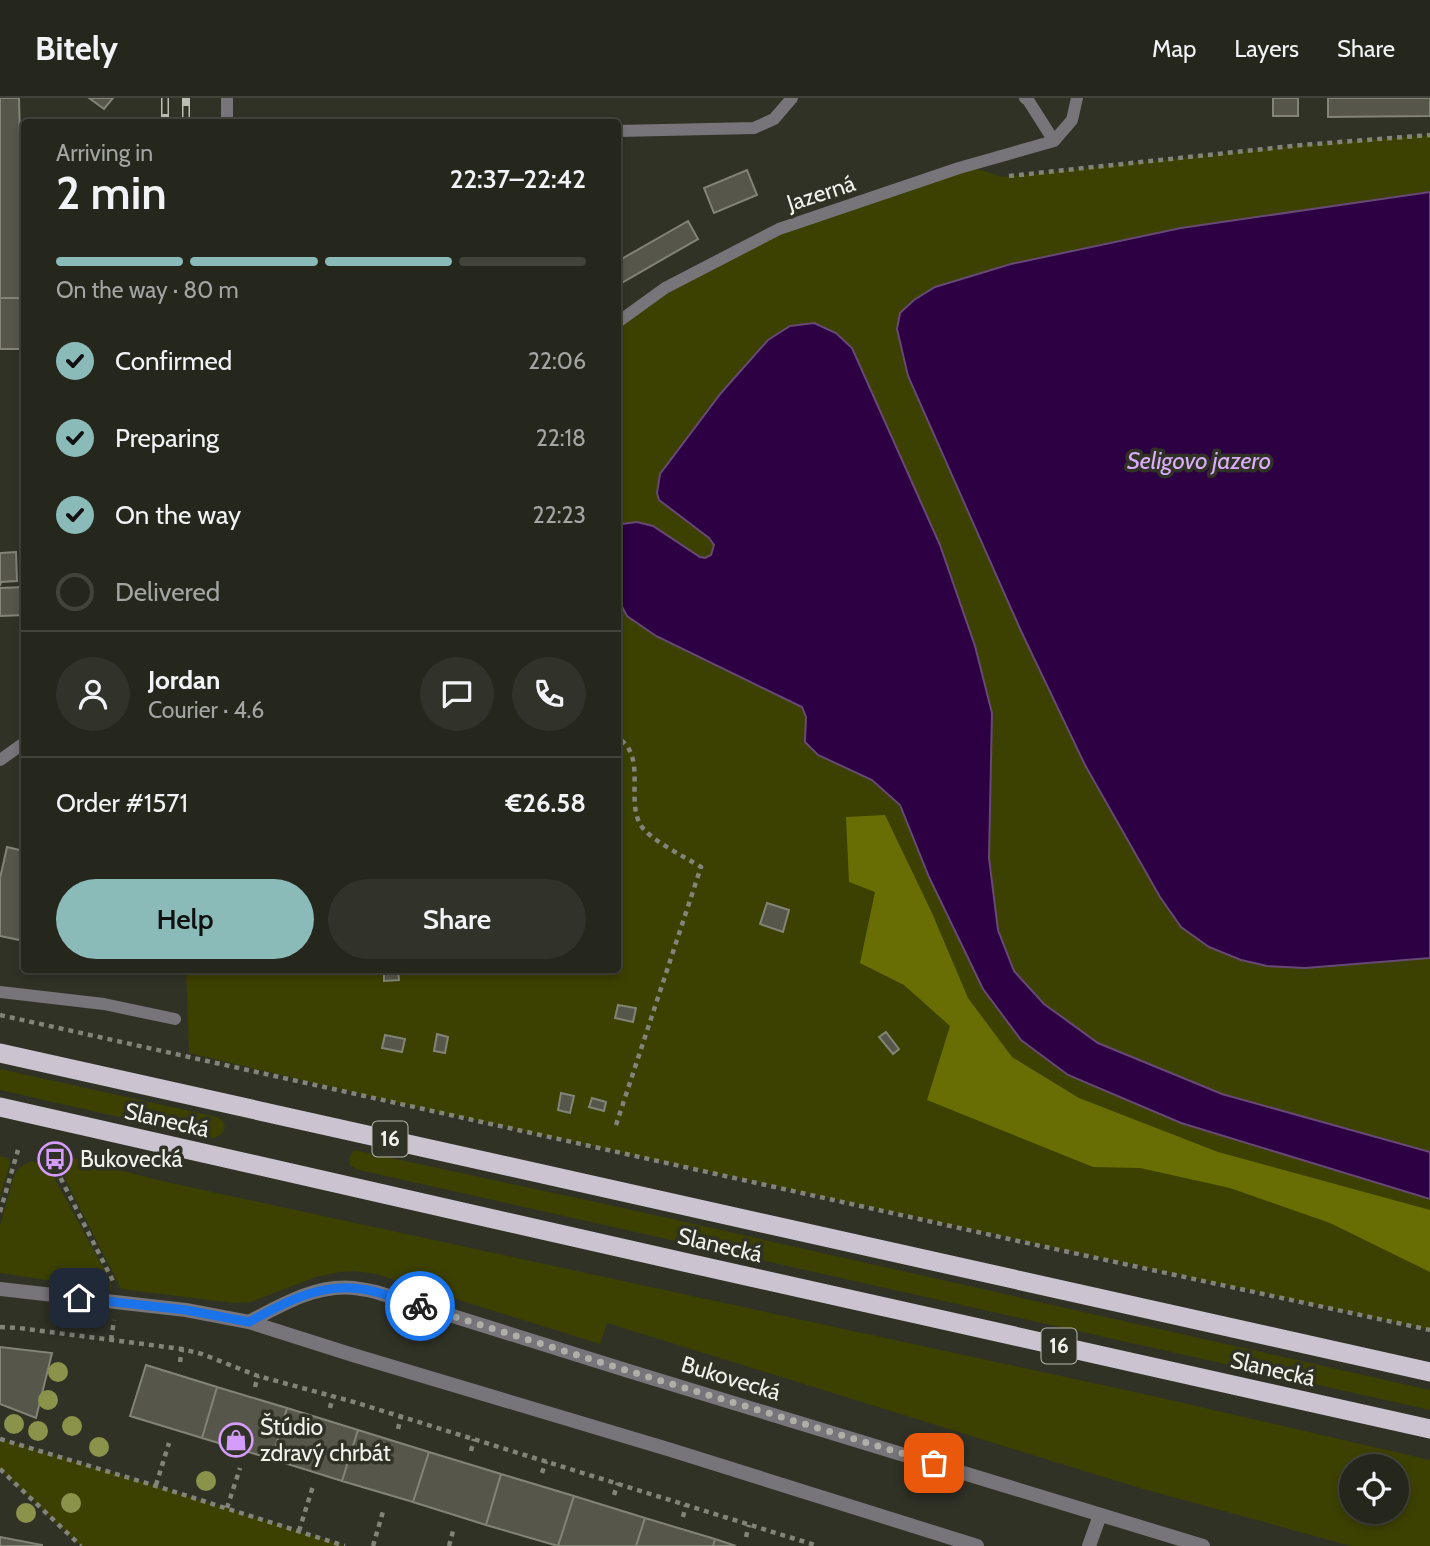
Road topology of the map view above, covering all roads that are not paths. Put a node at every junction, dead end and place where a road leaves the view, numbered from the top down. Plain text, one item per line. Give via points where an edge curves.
1 (227, 98) edge
2 (792, 98) edge
3 (1025, 98) edge
4 (1077, 98) edge
5 (227, 119) edge
6 (621, 131) edge
7 (1054, 141) junction
8 (621, 320) edge
9 (21, 745) edge
10 (0, 760) edge
11 (0, 992) edge
12 (175, 1019) dead end
13 (0, 1053) edge
14 (0, 1107) edge
15 (0, 1289) edge
16 (249, 1322) junction
17 (1430, 1372) edge
18 (1430, 1429) edge
19 (1100, 1515) junction
20 (977, 1546) edge
21 (1089, 1546) edge
22 (1203, 1546) edge

1 - 5 lane
2 - 6 lane via 774,119 754,128
3 - 7 lane
4 - 7 lane via 1072,120
7 - 8 lane, Jazerná via 779,229 665,288
9 - 10 lane
11 - 12 lane via 104,1004
13 - 17 highway, Slanecká / 16
14 - 18 highway, Slanecká / 16
15 - 16 street via 186,1310
16 - 19 street, Bukovecká via 311,1292 352,1287 376,1292
16 - 20 street
19 - 21 street
19 - 22 street, Bukovecká

